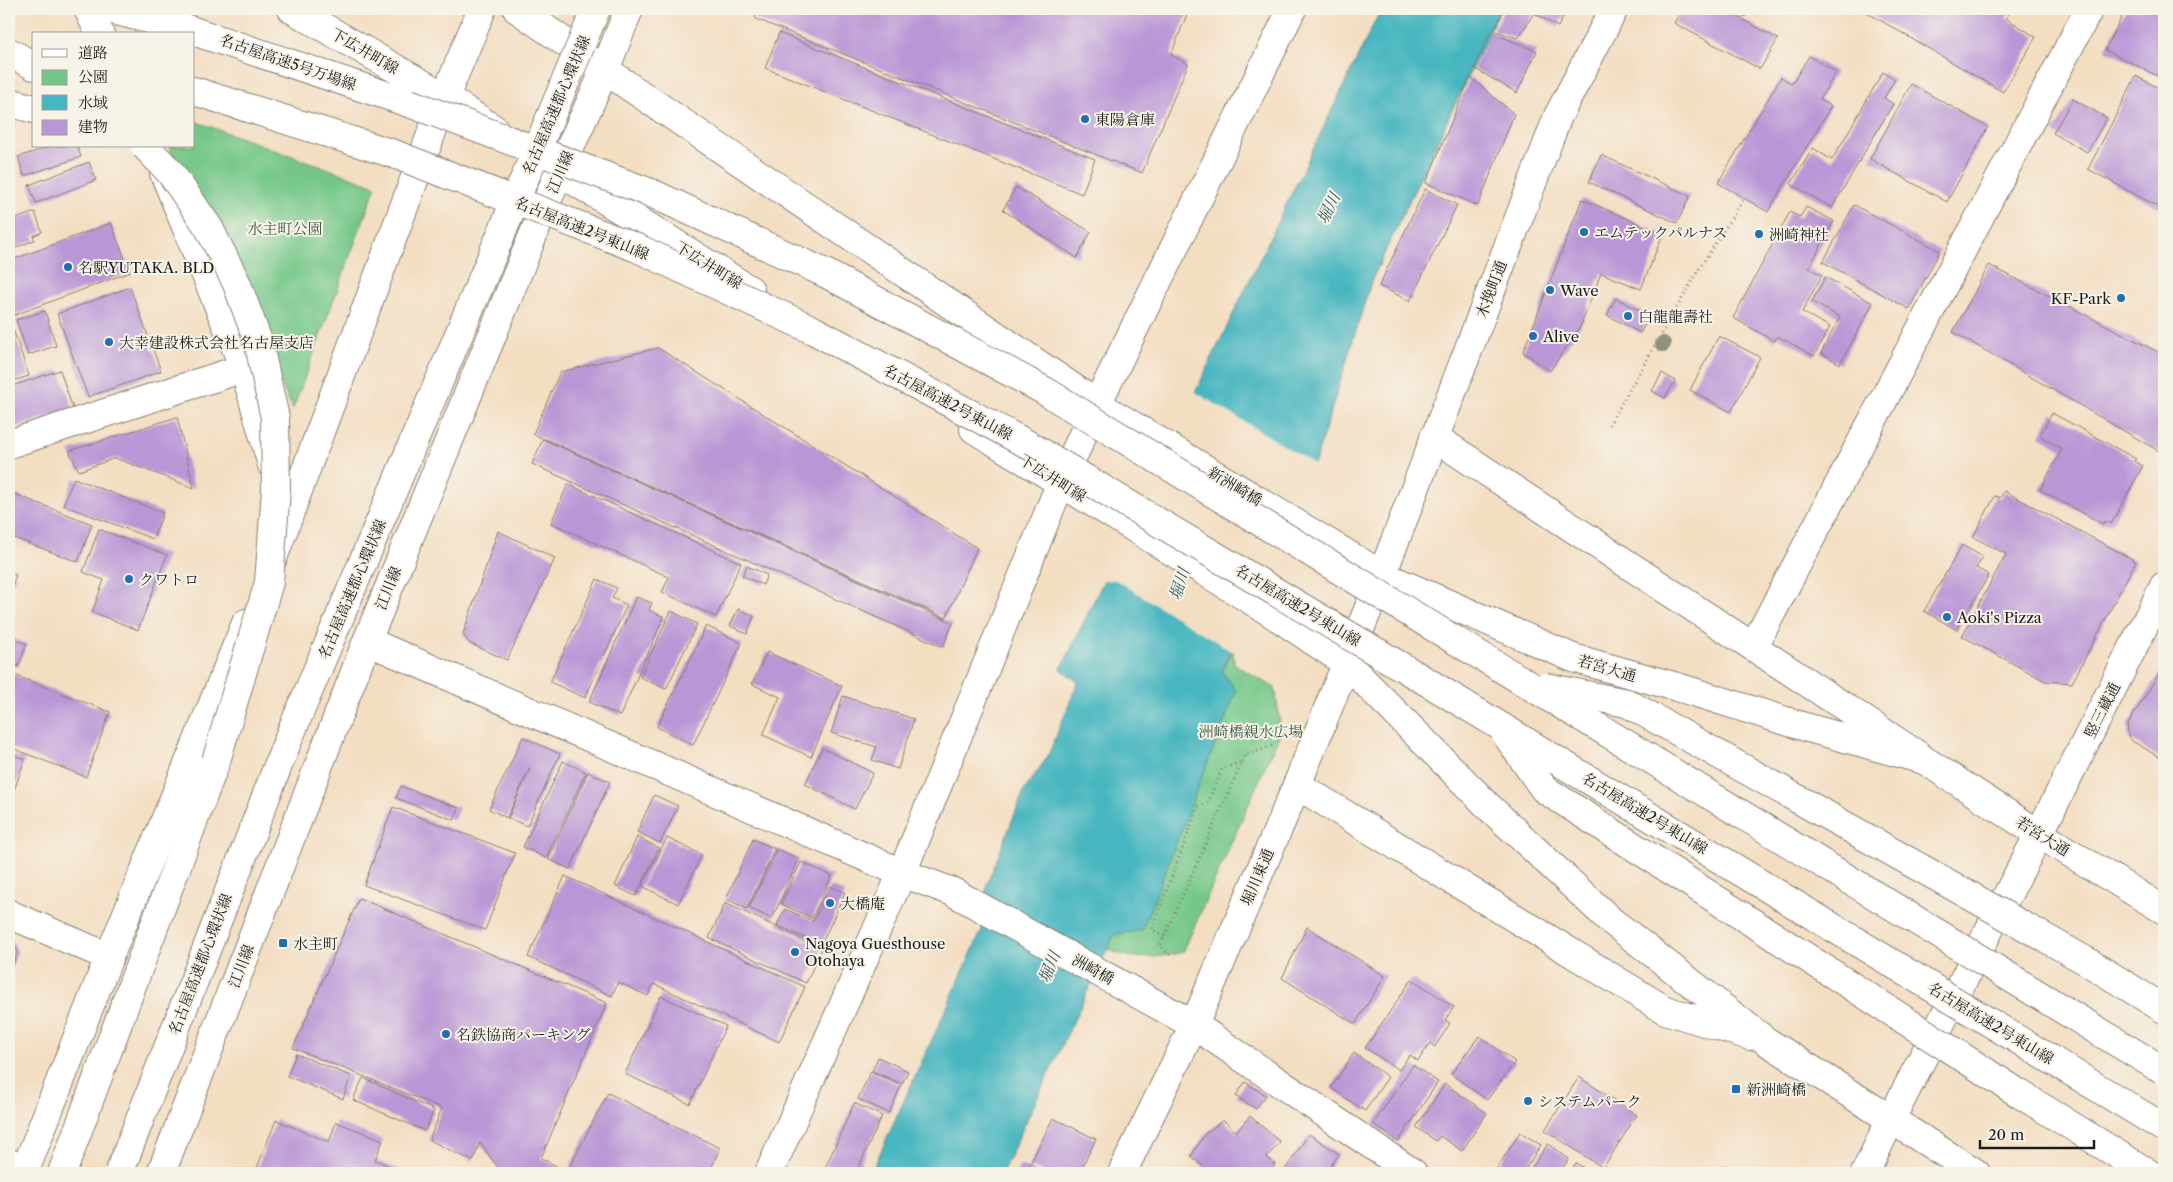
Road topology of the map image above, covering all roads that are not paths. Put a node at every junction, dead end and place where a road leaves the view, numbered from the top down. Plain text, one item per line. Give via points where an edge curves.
1 (88, 9) edge
2 (108, 9) edge
3 (292, 9) edge
4 (482, 9) edge
5 (517, 9) edge
6 (596, 9) edge
7 (629, 9) edge
8 (1292, 9) edge
9 (1614, 9) edge
10 (2089, 9) edge
11 (99, 32) edge
12 (9, 40) edge
13 (32, 46) edge
14 (9, 52) edge
15 (32, 65) edge
16 (605, 70) junction
17 (195, 91) edge
18 (445, 97) junction
19 (9, 102) edge
20 (32, 108) edge
21 (146, 148) edge
22 (154, 148) edge
23 (559, 172) junction
24 (244, 368) junction
25 (1097, 404) junction
26 (1434, 437) junction
27 (9, 444) edge
28 (1061, 482) junction
29 (288, 522) junction
30 (1309, 530) joint
31 (1382, 575) junction
32 (2164, 586) edge
33 (367, 641) junction
34 (1754, 646) junction
35 (1345, 662) junction
36 (1526, 683) junction
37 (1500, 725) junction
38 (1924, 760) junction
39 (1297, 785) junction
40 (2039, 834) junction
41 (902, 873) junction
42 (2164, 910) edge
43 (9, 914) edge
44 (109, 957) junction
45 (2164, 1009) edge
46 (1194, 1024) junction
47 (1766, 1042) junction
48 (2164, 1070) edge
49 (1890, 1121) junction
50 (2164, 1128) edge
51 (19, 1169) edge
52 (62, 1173) edge
53 (119, 1173) edge
54 (161, 1173) edge
55 (769, 1173) edge
56 (1122, 1173) edge
57 (1413, 1173) edge
58 (1865, 1173) edge
59 (1976, 1173) edge
60 (2148, 1173) edge

1 - 11 main road
2 - 36 main road, 名古屋高速5号万場線, bridge via 184,28 409,103 651,193 826,273 1045,391
3 - 18 main road, 下広井町線
4 - 18 main road
5 - 16 main road
6 - 53 main road, 名古屋高速都心環状線, bridge via 290,735
7 - 16 main road, 江川線
8 - 25 main road
9 - 26 main road, 木挽町通 via 1558,116
10 - 34 main road
12 - 13 main road
14 - 15 main road
16 - 23 main road, 江川線
16 - 25 main road
17 - 37 main road, 名古屋高速2号東山線, bridge via 394,154 637,248 813,330 1027,444
18 - 23 main road, 下広井町線
18 - 29 main road
19 - 20 main road
21 - 52 main road, bridge via 170,172 209,228 237,284 258,341 275,418 276,490 269,582 216,761
22 - 24 main road
23 - 28 main road, 下広井町線
23 - 33 main road, 江川線
24 - 27 main road
24 - 29 main road
25 - 28 main road
25 - 30 main road, 新洲崎橋
26 - 31 main road, 木挽町通
26 - 34 main road, 若宮大通
28 - 35 main road, 下広井町線
28 - 41 main road
29 - 44 main road
30 - 31 main road, 若宮大通
31 - 35 main road, 堀川東通
31 - 38 main road, 若宮大通 via 1573,658
32 - 40 main road, 竪三蔵通
33 - 41 main road, 洲崎橋
33 - 54 main road, 江川線
34 - 38 main road, 若宮大通
35 - 39 main road, 堀川東通
35 - 47 main road via 1490,808 1610,920
36 - 45 main road, bridge via 1627,703 2088,962
36 - 48 main road, bridge
37 - 50 main road, 名古屋高速2号東山線, bridge
37 - 60 main road, bridge via 1544,789
38 - 40 main road, 若宮大通
39 - 46 main road, 堀川東通
39 - 47 main road via 1665,1010
40 - 42 main road, 若宮大通
40 - 49 main road, 竪三蔵通
41 - 46 main road, 洲崎橋 via 953,892
41 - 55 main road
43 - 44 main road
44 - 51 main road
46 - 56 main road, 堀川東通
46 - 57 main road, 洲崎橋
47 - 49 main road
49 - 58 main road, 竪三蔵通
49 - 59 main road

